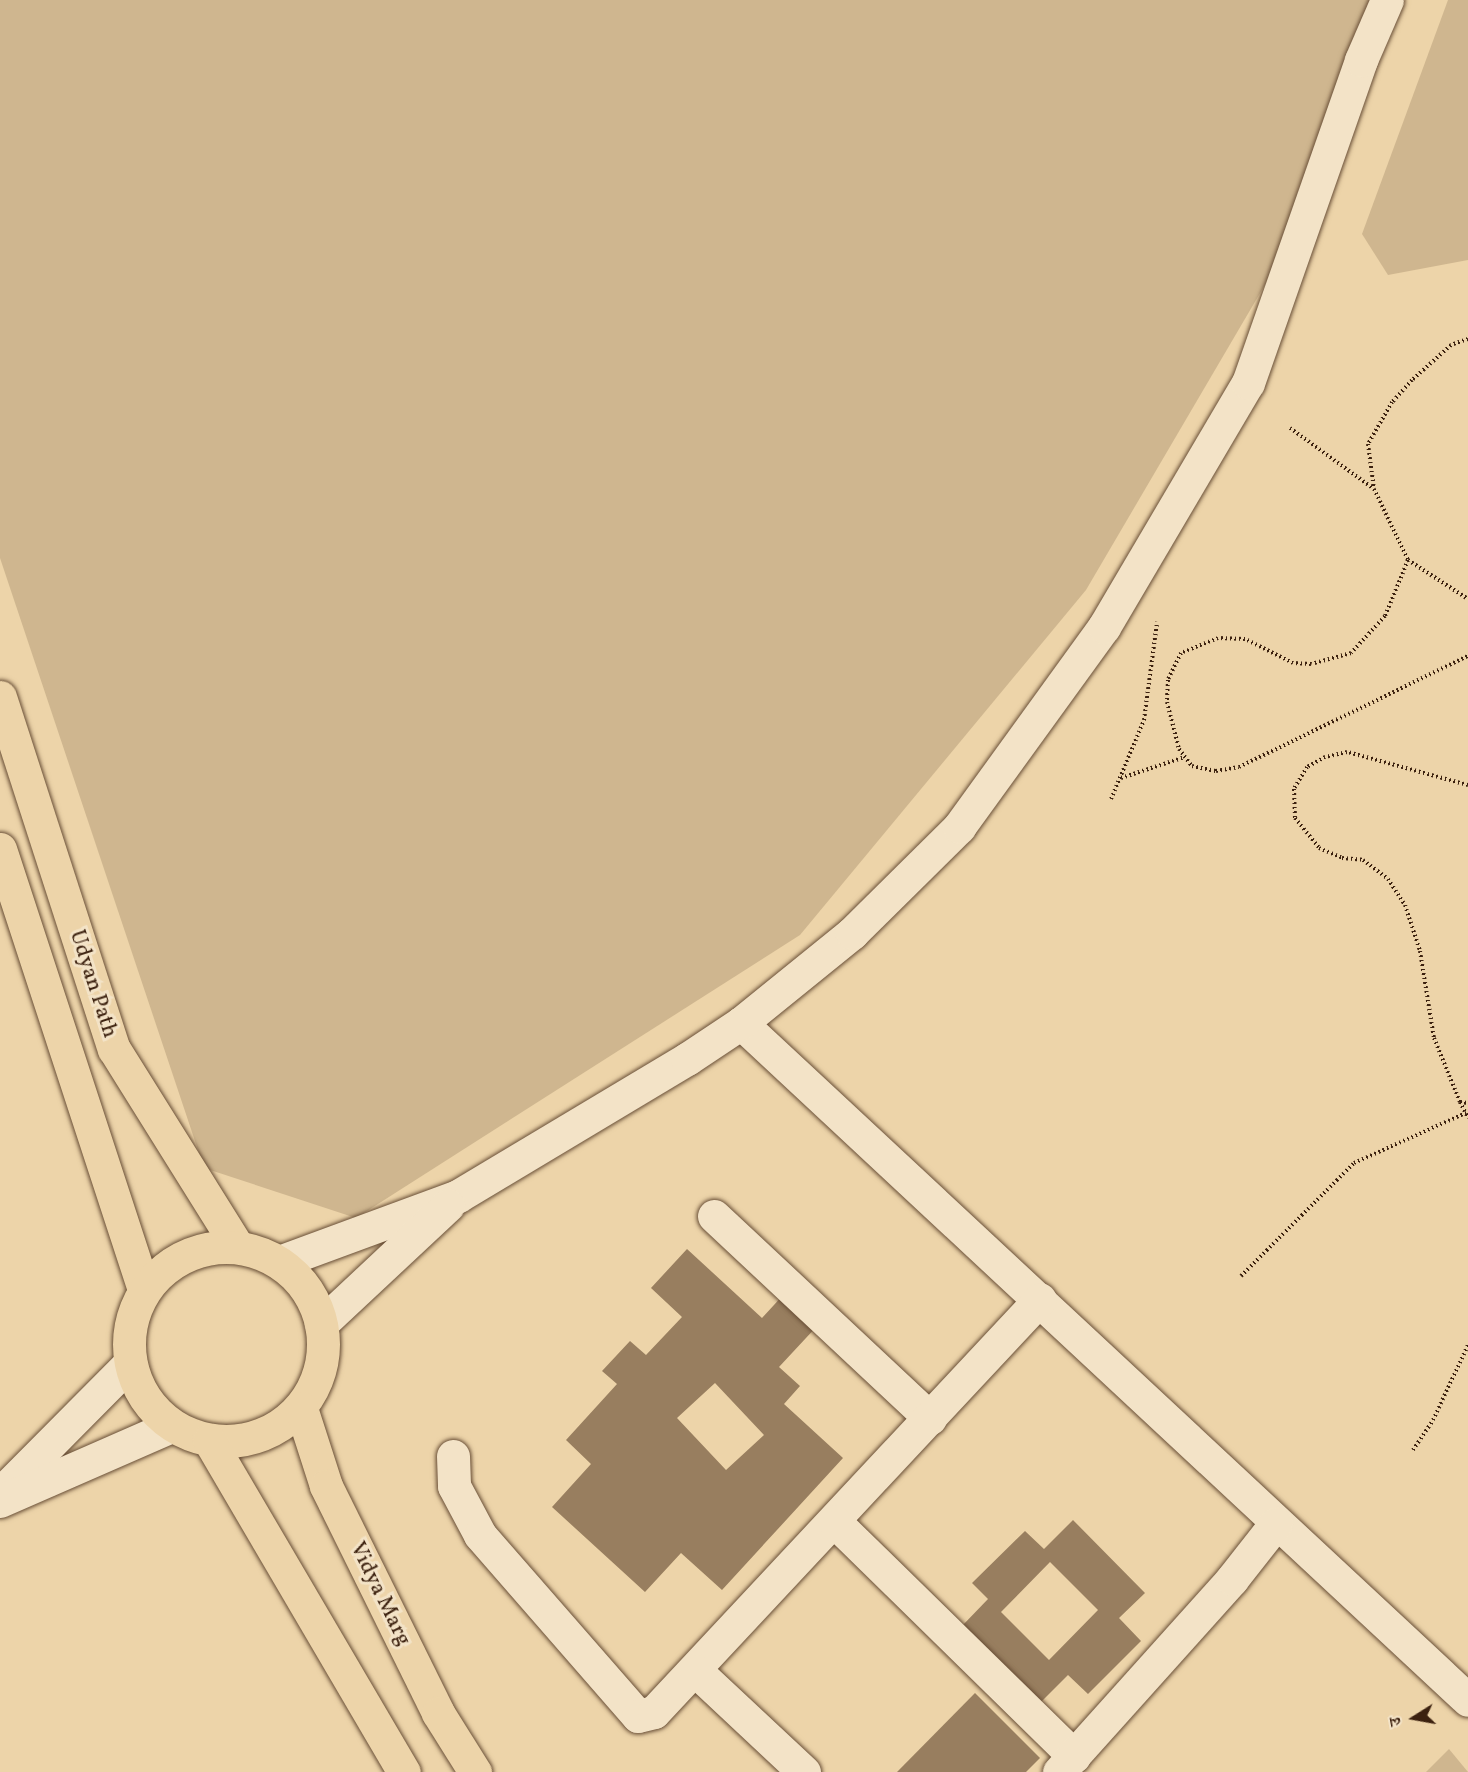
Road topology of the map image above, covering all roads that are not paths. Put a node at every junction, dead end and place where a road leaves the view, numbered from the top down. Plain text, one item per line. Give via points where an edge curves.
1 (1387, 0) edge
2 (0, 697) edge
3 (0, 849) edge
4 (741, 1023) junction
5 (458, 1196) junction
6 (714, 1216) dead end
7 (237, 1246) junction
8 (279, 1262) junction
9 (144, 1290) junction
10 (1040, 1299) junction
11 (321, 1324) junction
12 (130, 1364) junction
13 (301, 1408) junction
14 (930, 1418) junction
15 (172, 1426) junction
16 (209, 1440) junction
17 (453, 1456) dead end
18 (0, 1494) edge
19 (0, 1501) edge
20 (834, 1521) junction
21 (1276, 1522) junction
22 (696, 1671) junction
23 (1468, 1700) edge
24 (1067, 1764) edge
25 (404, 1772) edge
26 (476, 1772) edge
27 (804, 1772) edge

1 - 4 street via 1361,60 1248,383 1104,627 959,827 852,933
2 - 7 main road, Udyan Path via 114,1049
3 - 9 main road
4 - 5 street
4 - 10 street
5 - 8 street
5 - 11 street
6 - 14 street
7 - 8 main road
7 - 9 main road via 206,1248 176,1261
8 - 11 main road via 307,1290
9 - 12 main road via 130,1324
10 - 14 street
10 - 21 street
11 - 13 main road via 321,1367
12 - 15 main road via 147,1403
12 - 18 street
13 - 16 main road via 245,1440
13 - 26 main road, Vidya Marg via 326,1485 438,1713
14 - 20 street
15 - 16 main road
15 - 19 street
16 - 25 main road
17 - 22 street via 454,1486 480,1535 638,1716 667,1703
20 - 22 street
20 - 24 street
21 - 23 street
21 - 24 street via 1232,1579
22 - 27 street

